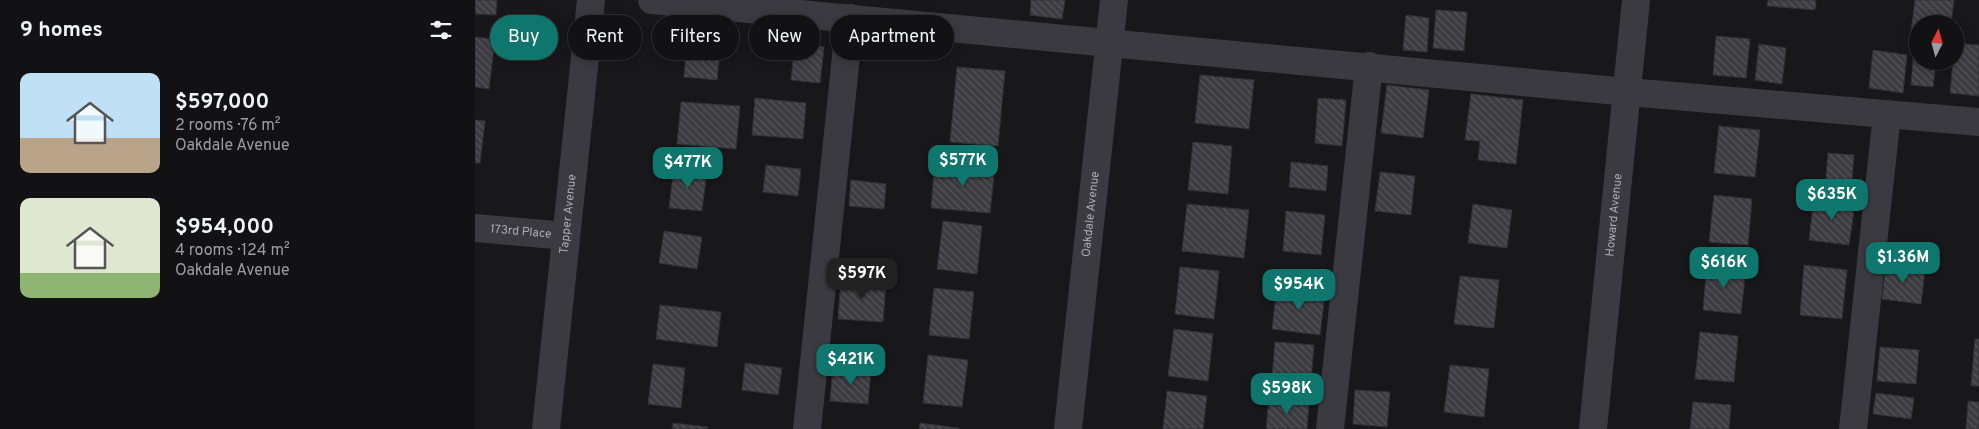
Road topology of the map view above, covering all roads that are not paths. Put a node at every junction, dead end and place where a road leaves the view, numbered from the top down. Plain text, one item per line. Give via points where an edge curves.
1 (591, 0) edge
2 (652, 0) edge
3 (1114, 0) edge
4 (1636, 0) edge
5 (830, 16) edge
6 (954, 28) edge
7 (1110, 42) junction
8 (845, 60) edge
9 (1369, 66) junction
10 (1628, 92) junction
11 (1887, 114) junction
12 (1979, 122) edge
13 (475, 228) edge
14 (566, 236) junction
15 (546, 429) edge
16 (807, 429) edge
17 (1068, 429) edge
18 (1330, 429) edge
19 (1593, 429) edge
20 (1853, 429) edge

1 - 14 street, Tapper Avenue
2 - 5 street
3 - 7 street, Oakdale Avenue
4 - 10 street, Howard Avenue
6 - 7 street
7 - 9 street
7 - 17 street, Oakdale Avenue
8 - 16 street
9 - 10 street
9 - 18 street
10 - 11 street
10 - 19 street, Howard Avenue
11 - 12 street
11 - 20 street
13 - 14 street, 173rd Place
14 - 15 street, Tapper Avenue

